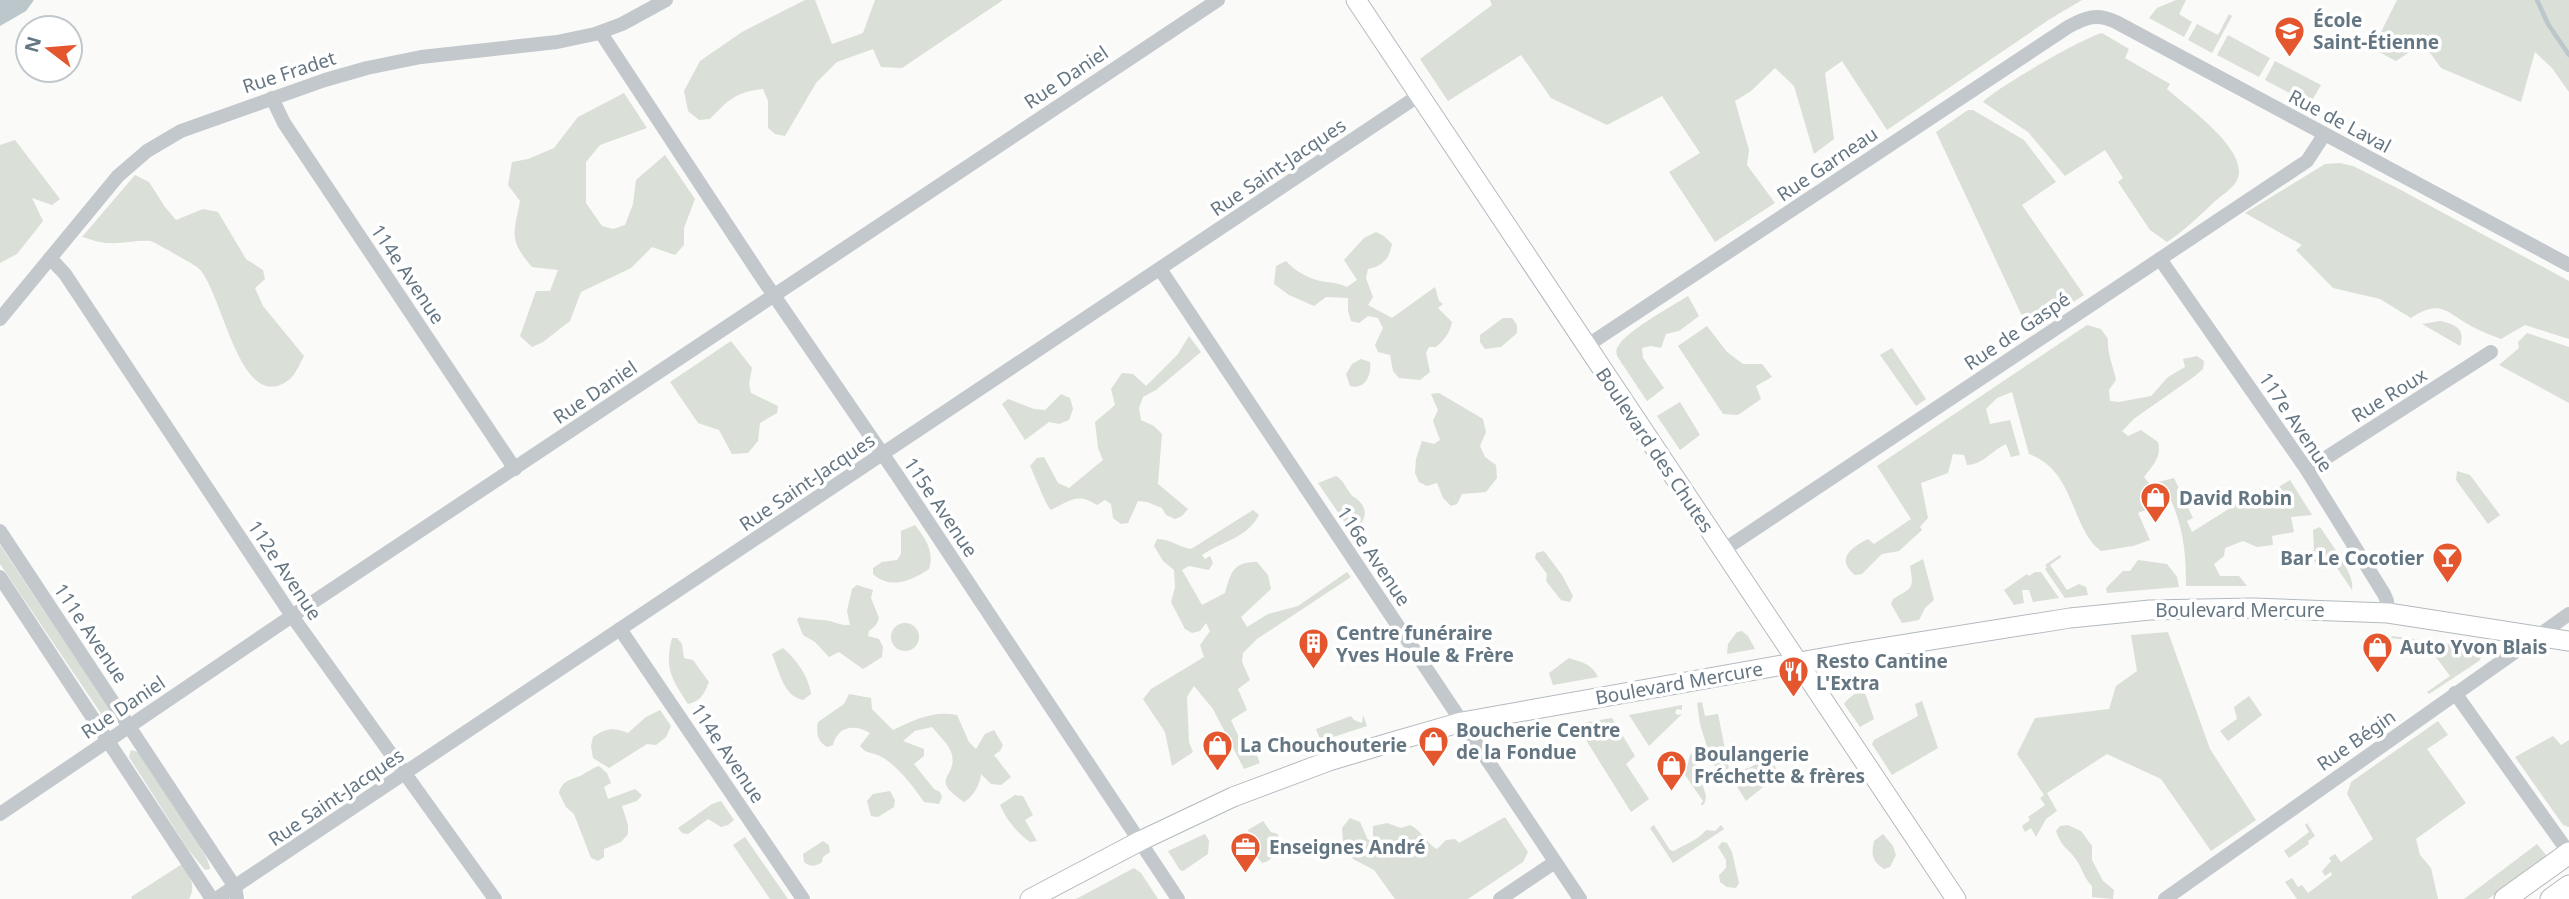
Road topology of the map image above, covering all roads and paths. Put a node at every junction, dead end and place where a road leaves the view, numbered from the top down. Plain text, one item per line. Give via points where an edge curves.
1 (666, 0) edge
2 (1356, 0) edge
3 (1215, 1) edge
4 (2091, 16) joint
5 (601, 33) junction
6 (1418, 96) junction
7 (272, 98) junction
8 (2325, 135) junction
9 (50, 258) junction
10 (2160, 259) junction
11 (2569, 265) edge
12 (1160, 269) junction
13 (775, 295) junction
14 (0, 319) edge
15 (1586, 347) junction
16 (2491, 352) dead end
17 (884, 455) junction
18 (515, 469) junction
19 (2306, 470) junction
20 (0, 531) edge
21 (1722, 551) junction
22 (0, 577) edge
23 (2388, 613) junction
24 (2569, 614) edge
25 (292, 616) junction
26 (620, 629) junction
27 (2537, 636) junction
28 (2569, 641) edge
29 (1797, 662) junction
30 (2455, 693) junction
31 (1462, 723) junction
32 (130, 726) junction
33 (108, 741) junction
34 (405, 773) junction
35 (0, 814) edge
36 (1140, 841) junction
37 (2569, 853) edge
38 (1555, 862) junction
39 (2569, 886) edge
40 (236, 893) edge
41 (214, 899) edge
42 (495, 899) edge
43 (803, 899) edge
44 (1030, 899) edge
45 (1178, 899) edge
46 (1500, 899) edge
47 (1580, 899) edge
48 (1956, 899) edge
49 (2165, 899) edge
50 (2505, 899) edge
51 (2552, 899) edge

1 - 5 street, Rue Fradet
2 - 6 street, Boulevard des Chutes
3 - 13 street, Rue Daniel
4 - 8 street, Rue de Laval via 2116,22
4 - 15 street, Rue Garneau
5 - 7 street, Rue Fradet via 395,62
5 - 13 street, 115e Avenue
6 - 12 street, Rue Saint-Jacques
6 - 15 street, Boulevard des Chutes
7 - 9 street, Rue Fradet via 194,126 146,151 111,183
7 - 18 street, 114e Avenue via 284,123
8 - 10 street, Rue de Gaspé via 2307,161
8 - 11 street, Rue de Laval
9 - 14 street, Rue Fradet
9 - 25 street, 112e Avenue
10 - 19 street, 117e Avenue
10 - 21 street, Rue de Gaspé
12 - 17 street, Rue Saint-Jacques
12 - 31 street, 116e Avenue
13 - 17 street, 115e Avenue
13 - 18 street, Rue Daniel
15 - 21 street, Boulevard des Chutes
16 - 19 street, Rue Roux
17 - 26 street, Rue Saint-Jacques
17 - 36 street, 115e Avenue
18 - 25 street, Rue Daniel
19 - 23 street, 117e Avenue via 2384,594
20 - 32 street, 111e Avenue
21 - 29 street, Boulevard des Chutes
22 - 33 street
23 - 27 street, Boulevard Mercure
23 - 29 street, Boulevard Mercure via 2150,610 2043,622
24 - 27 street, Rue Bégin
25 - 32 street, Rue Daniel
25 - 34 street, 112e Avenue
26 - 34 street, Rue Saint-Jacques
26 - 43 street, 114e Avenue
27 - 28 street, Boulevard Mercure
27 - 30 street, Rue Bégin
29 - 31 street, Boulevard Mercure
29 - 48 street, Boulevard des Chutes
30 - 37 street
30 - 49 street, Rue Bégin
31 - 36 street, Boulevard Mercure via 1273,781
31 - 38 street, 116e Avenue
32 - 33 street, Rue Daniel
32 - 40 street, 111e Avenue
33 - 35 street, Rue Daniel
33 - 41 street
34 - 40 street, Rue Saint-Jacques
34 - 42 street, 112e Avenue
36 - 44 street, Boulevard Mercure
36 - 45 street, 115e Avenue
37 - 50 main road
38 - 46 street
38 - 47 street, 116e Avenue
39 - 51 main road
40 - 41 street, Rue Saint-Jacques

